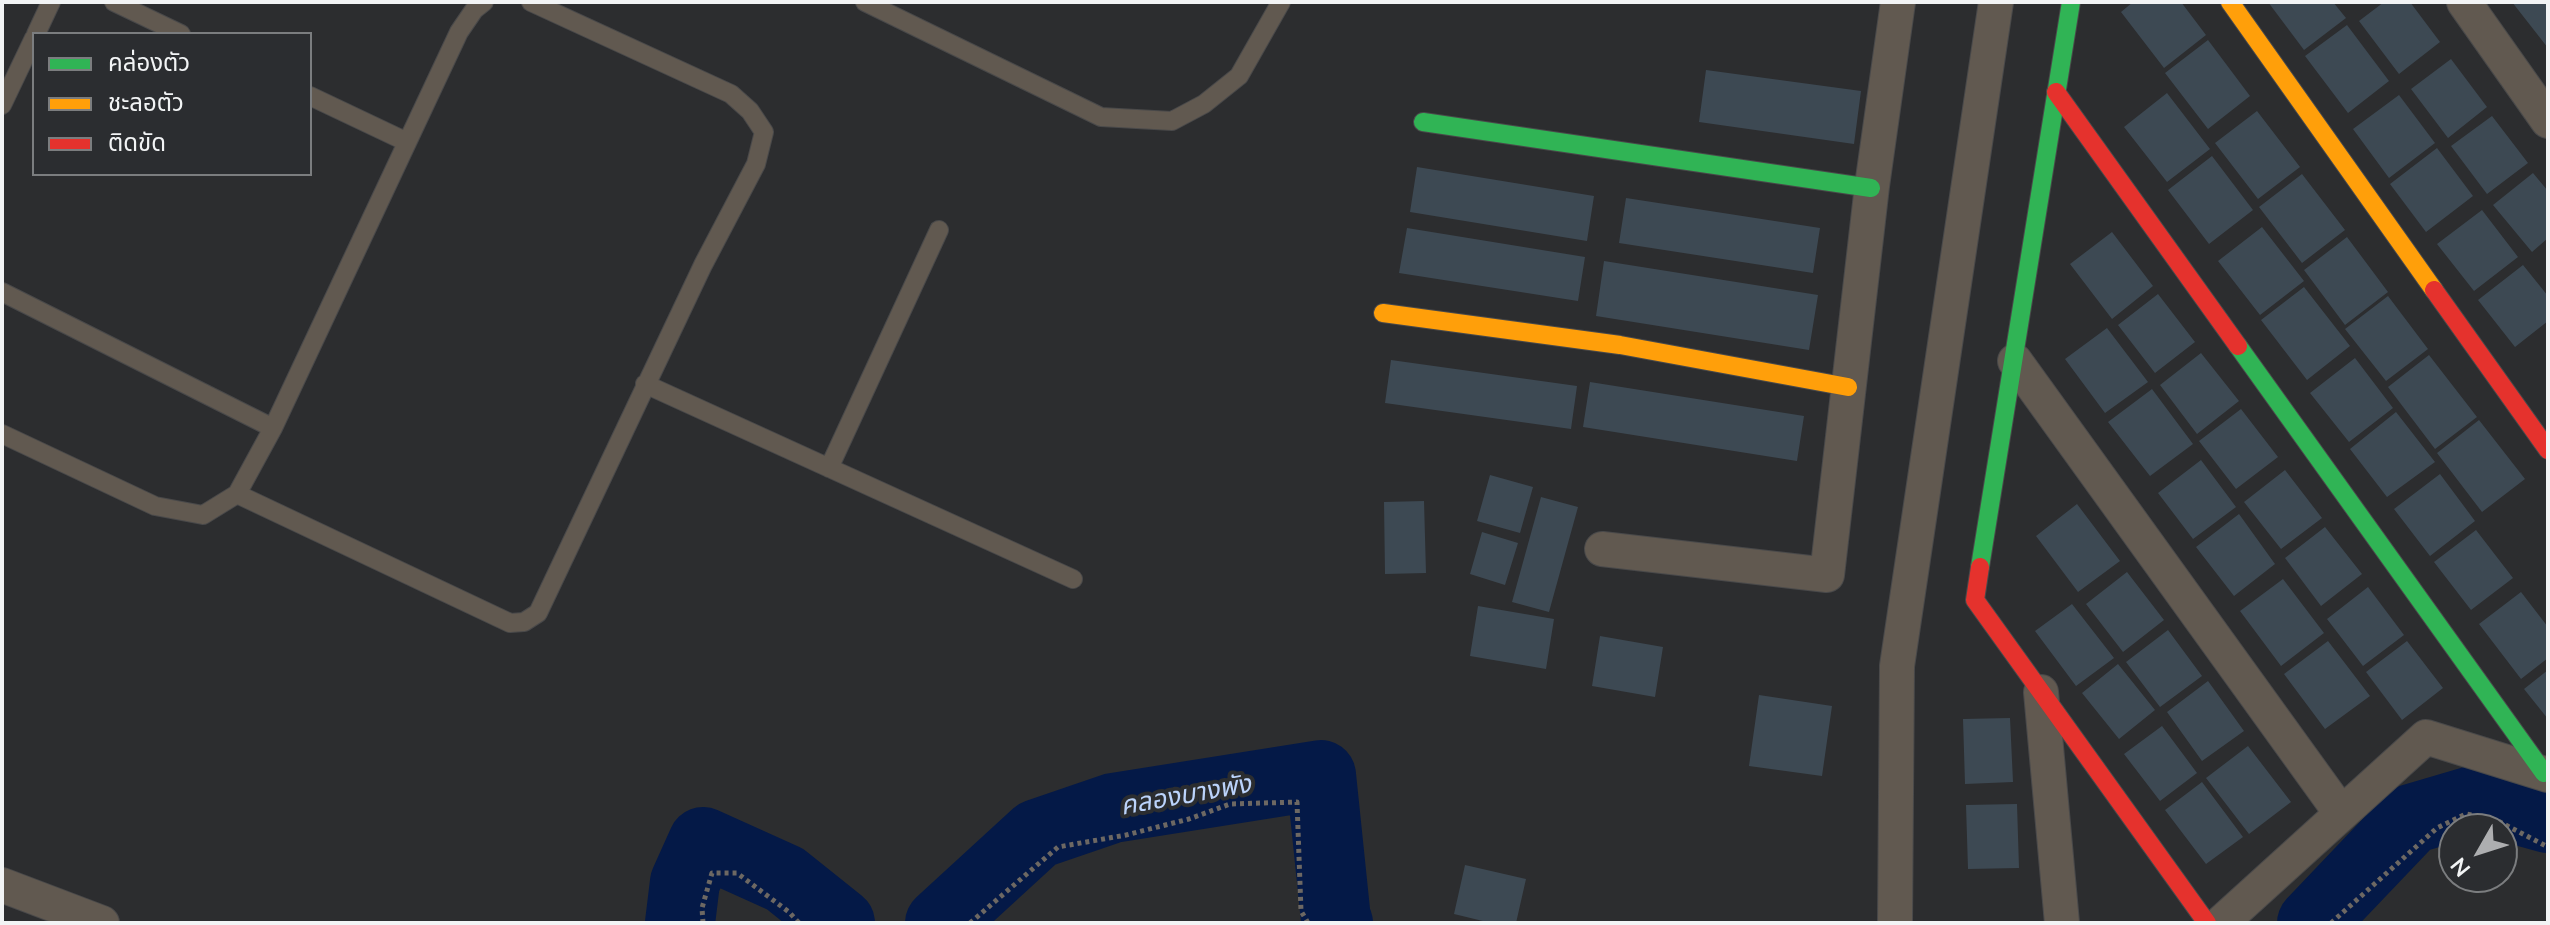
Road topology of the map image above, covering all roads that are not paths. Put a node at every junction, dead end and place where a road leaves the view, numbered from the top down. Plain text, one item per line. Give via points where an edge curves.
1 (51, 2) edge
2 (114, 2) edge
3 (159, 2) edge
4 (484, 2) edge
5 (531, 2) edge
6 (865, 2) edge
7 (1281, 2) edge
8 (1898, 2) edge
9 (1996, 2) edge
10 (2071, 2) edge
11 (2230, 2) edge
12 (2464, 2) edge
13 (151, 20) junction
14 (37, 32) edge
15 (177, 32) edge
16 (32, 42) edge
17 (2056, 92) junction
18 (312, 97) edge
19 (2, 105) edge
20 (2548, 121) edge
21 (1423, 122) dead end
22 (407, 142) junction
23 (1871, 188) junction
24 (939, 230) dead end
25 (2, 292) edge
26 (1383, 313) dead end
27 (2015, 361) junction
28 (645, 384) junction
29 (1848, 387) junction
30 (273, 428) junction
31 (2, 434) edge
32 (2548, 450) edge
33 (829, 468) junction
34 (237, 494) junction
35 (1602, 549) dead end
36 (1073, 579) dead end
37 (2041, 692) junction
38 (2546, 774) edge
39 (2341, 813) junction
40 (2, 885) edge
41 (102, 923) edge
42 (1895, 923) edge
43 (2062, 923) edge
44 (2207, 923) edge
45 (2221, 923) edge

1 - 14 lane
2 - 13 lane
3 - 13 lane
4 - 22 lane via 459,32
5 - 28 lane via 731,94 764,132 756,164
6 - 7 lane via 1101,117 1172,121 1239,76
8 - 23 street
9 - 42 street via 1897,666
10 - 17 street
11 - 32 street
12 - 20 street
13 - 15 lane
16 - 19 lane
17 - 27 street
17 - 38 street
18 - 22 lane
21 - 23 street
22 - 30 lane
23 - 29 street
24 - 33 lane
25 - 30 lane
26 - 29 street via 1620,345
27 - 37 street via 1975,600
27 - 39 street
28 - 33 lane
28 - 34 lane via 547,596 538,613 524,622 510,623
29 - 35 street via 1827,575
30 - 34 lane
31 - 34 lane via 155,506 203,515
33 - 36 lane
37 - 43 street
37 - 44 street
38 - 39 street via 2426,737
39 - 45 street
40 - 41 street

